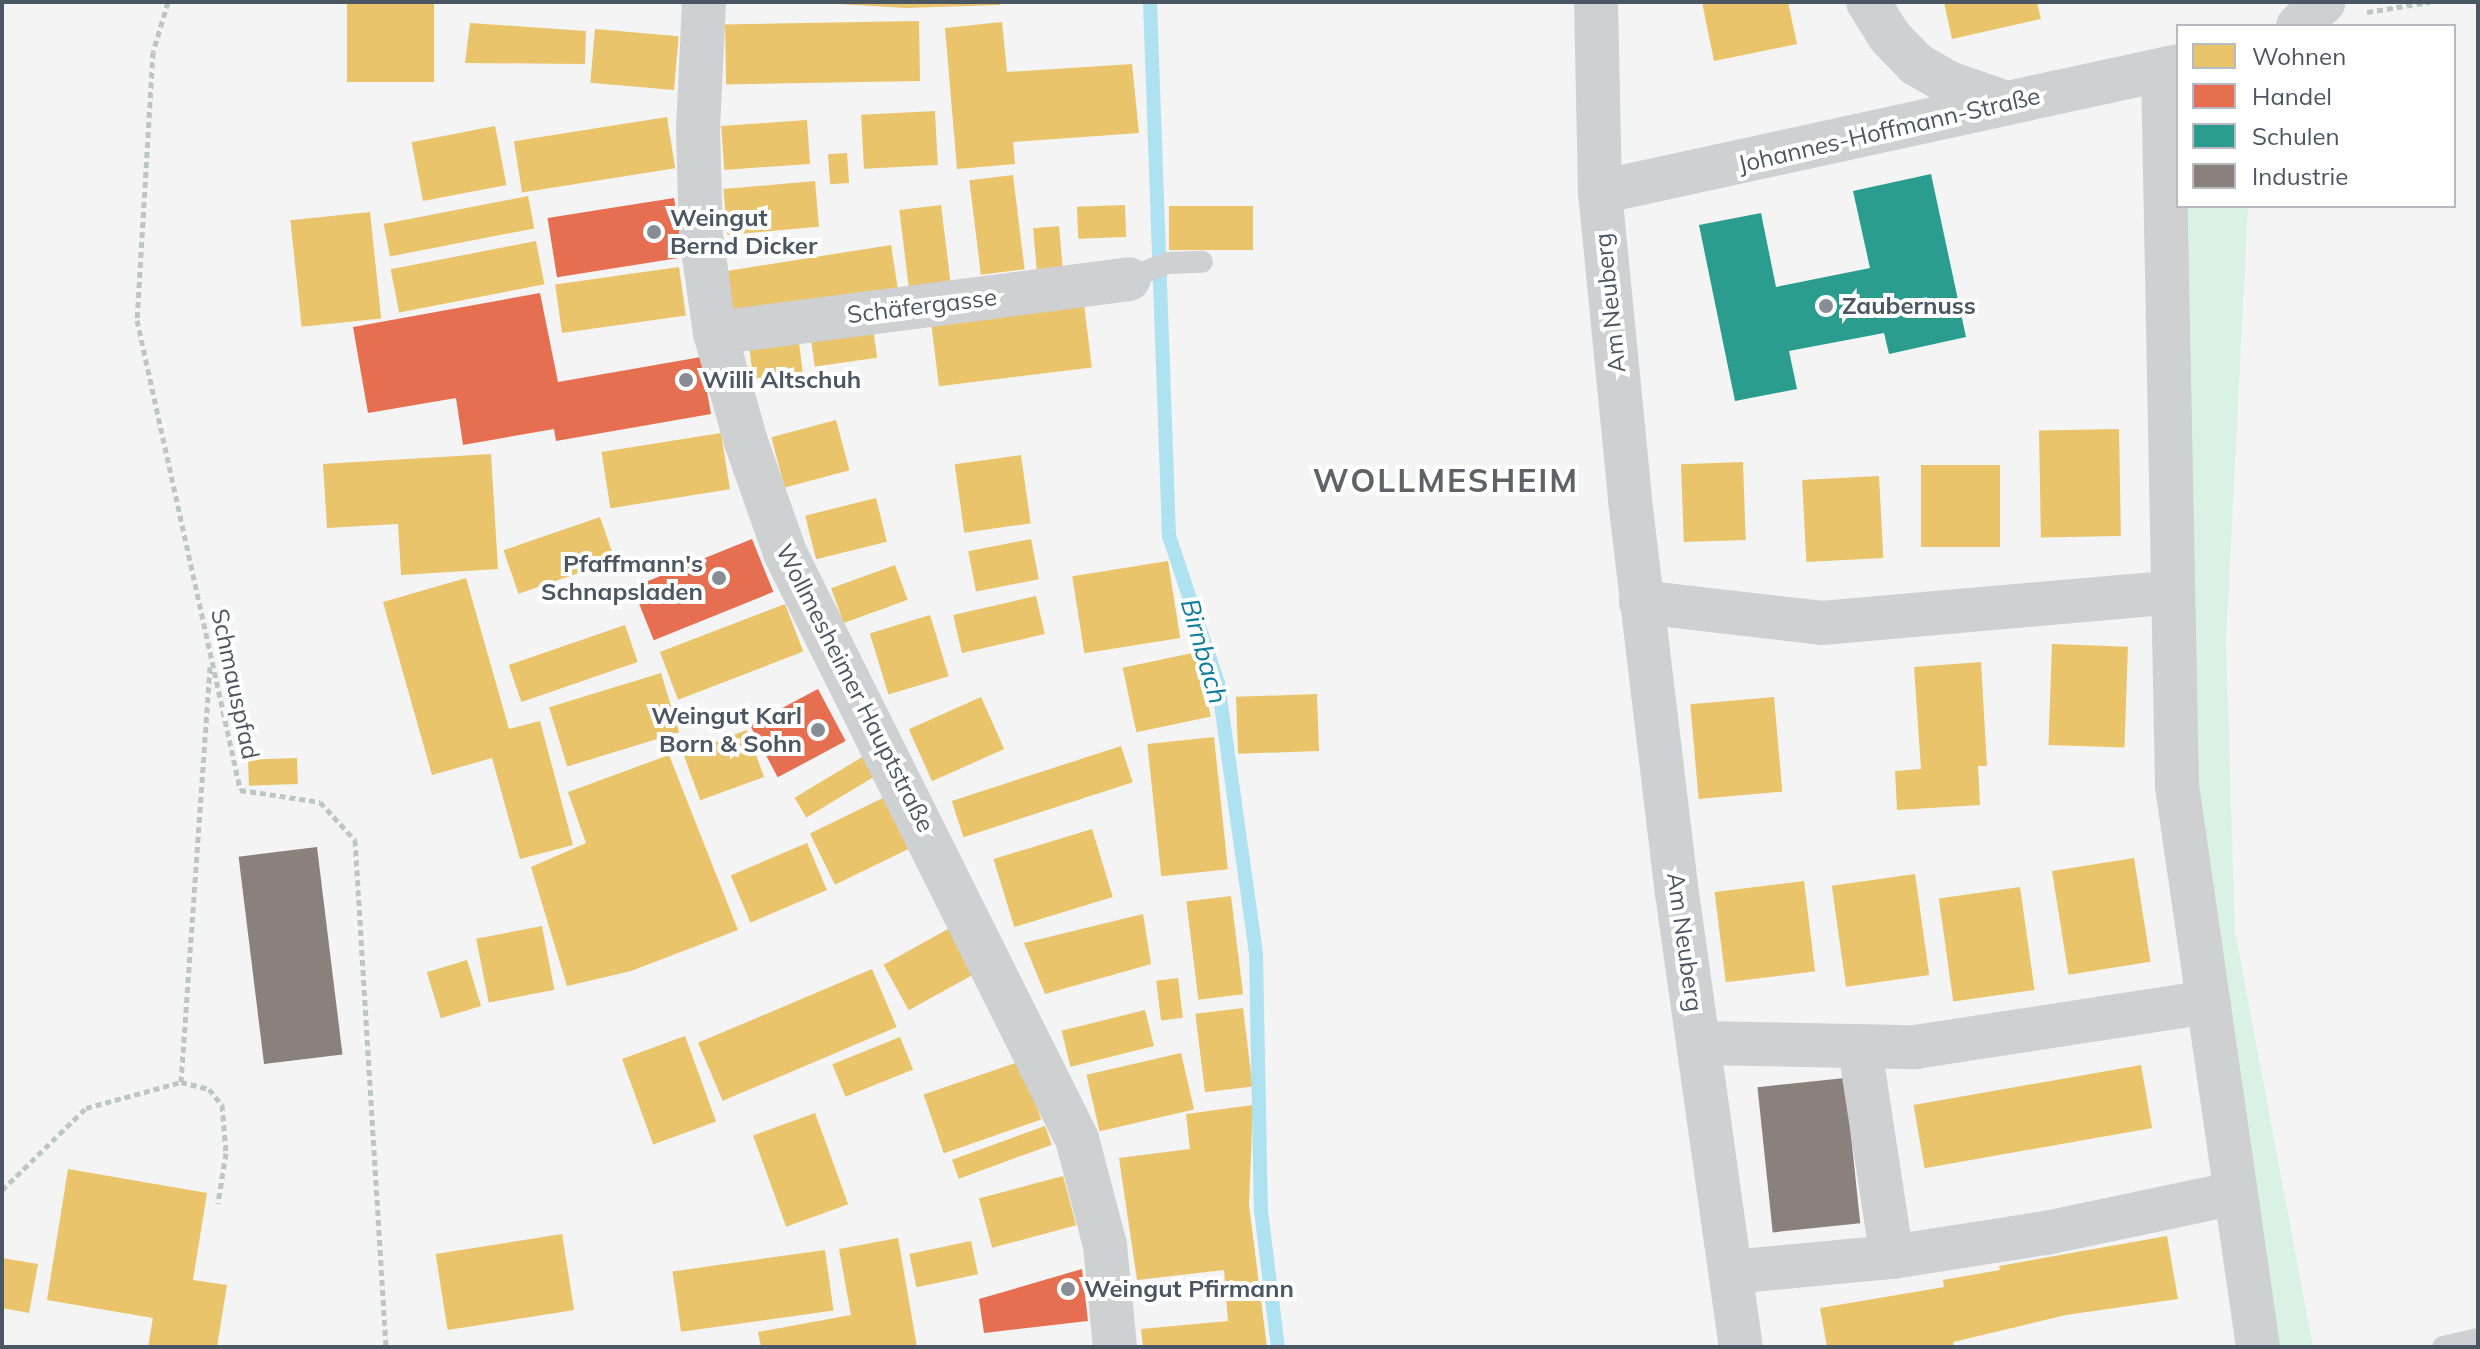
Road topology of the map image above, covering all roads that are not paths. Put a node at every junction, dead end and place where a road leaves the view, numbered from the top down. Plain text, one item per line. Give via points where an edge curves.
1 (704, 2) edge
2 (1596, 2) edge
3 (1868, 2) edge
4 (2324, 2) edge
5 (2300, 24) edge
6 (2171, 68) edge
7 (2006, 103) junction
8 (1600, 192) junction
9 (1202, 262) dead end
10 (1148, 271) joint
11 (715, 333) junction
12 (2173, 592) junction
13 (1641, 602) junction
14 (2209, 1002) junction
15 (1699, 1043) junction
16 (1860, 1049) junction
17 (2236, 1193) junction
18 (1892, 1257) junction
19 (1732, 1272) junction
20 (2478, 1339) edge
21 (1115, 1347) edge
22 (1741, 1347) edge
23 (2258, 1347) edge
24 (2443, 1347) edge

1 - 11 street, Wollmesheimer Hauptstraße via 698,180
2 - 8 street, Am Neuberg
3 - 7 street via 1889,36 1916,64 1949,83
4 - 5 street
6 - 7 street, Johannes-Hoffmann-Straße
6 - 12 street
7 - 8 street, Johannes-Hoffmann-Straße
8 - 13 street, Am Neuberg
9 - 10 lane
10 - 11 street, Schäfergasse
11 - 21 street, Wollmesheimer Hauptstraße via 785,553 1077,1139 1105,1245
12 - 13 street via 1822,623
12 - 14 street via 2177,786
13 - 15 street, Am Neuberg
14 - 16 street, Am Neuberg via 1931,1045
14 - 17 street
15 - 16 street, Am Neuberg
15 - 19 street, Am Neuberg
16 - 18 street
17 - 18 street via 2046,1233
17 - 23 street
18 - 19 street
19 - 22 street, Am Neuberg
20 - 24 lane

